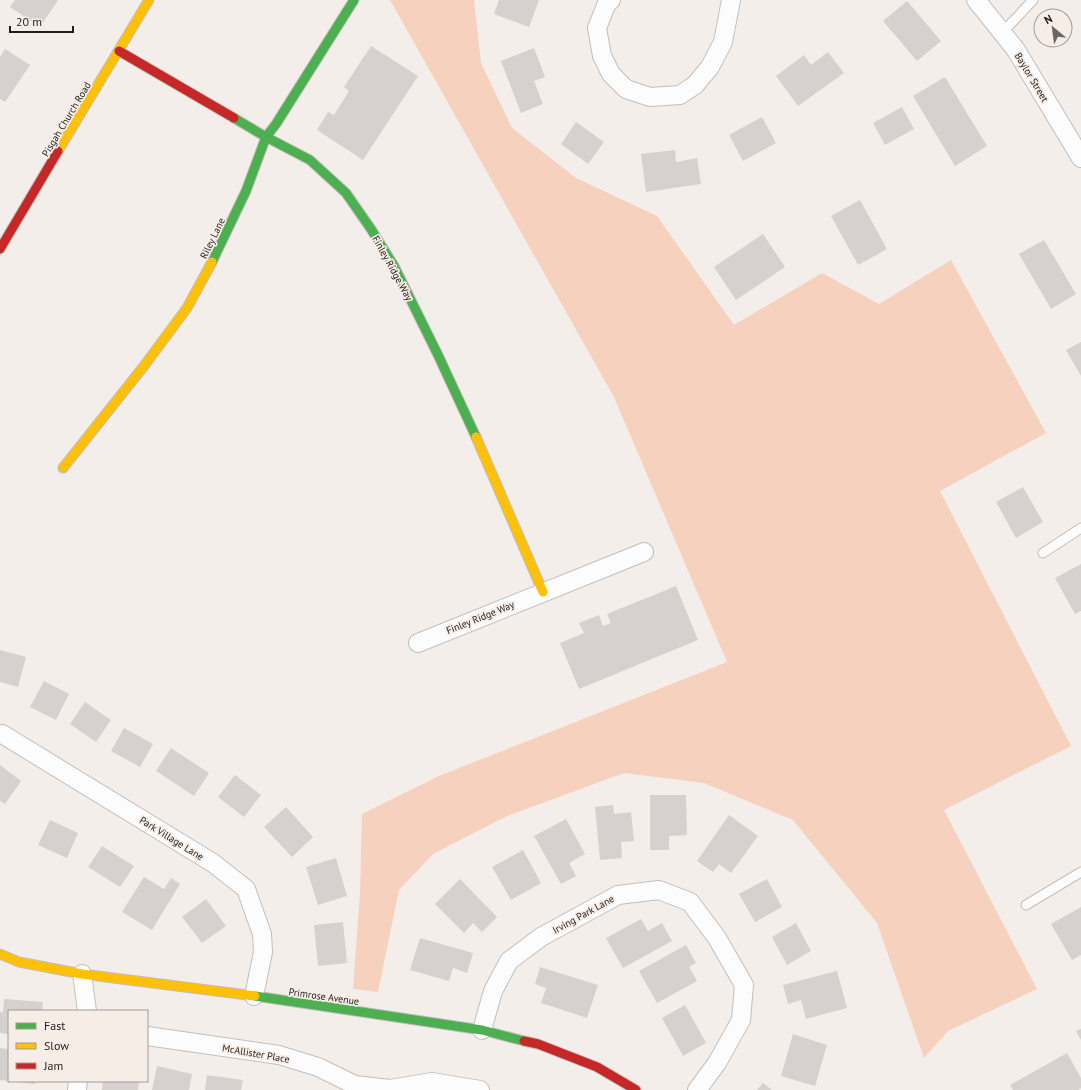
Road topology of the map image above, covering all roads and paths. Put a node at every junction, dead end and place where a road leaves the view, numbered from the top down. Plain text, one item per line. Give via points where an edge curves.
1 (149, 0) edge
2 (354, 0) edge
3 (611, 0) edge
4 (731, 0) edge
5 (976, 0) edge
6 (1033, 0) edge
7 (1002, 33) junction
8 (119, 51) junction
9 (266, 137) junction
10 (1081, 158) edge
11 (0, 249) edge
12 (63, 468) dead end
13 (1081, 528) edge
14 (644, 552) dead end
15 (1043, 553) dead end
16 (543, 592) junction
17 (418, 643) dead end
18 (0, 734) edge
19 (1081, 872) edge
20 (1026, 905) dead end
21 (0, 954) edge
22 (82, 974) junction
23 (254, 996) junction
24 (87, 1010) edge
25 (482, 1030) junction
26 (148, 1036) edge
27 (480, 1090) edge
28 (636, 1090) edge
29 (697, 1090) edge

1 - 8 street, Pisgah Church Road
2 - 9 street, Riley Lane
3 - 4 street via 607,3 597,28 602,56 611,74 626,89 650,97 680,95 695,85 710,67 723,42
5 - 7 street, Baylor Street
6 - 7 lane
7 - 10 street, Baylor Street via 1016,50
8 - 9 street, Finley Ridge Way
8 - 11 street, Pisgah Church Road
9 - 12 street, Riley Lane via 246,191 218,252 187,308
9 - 16 street, Finley Ridge Way via 310,160 346,193 394,266 438,355
13 - 15 lane
14 - 16 street, Finley Ridge Way
16 - 17 street, Finley Ridge Way
18 - 23 street, Park Village Lane via 213,863 246,889 262,934 263,952
19 - 20 lane
21 - 22 street, Primrose Avenue via 19,962
22 - 23 street, Primrose Avenue
22 - 24 street
23 - 25 street, Primrose Avenue
25 - 28 street, Primrose Avenue via 546,1047 597,1067
25 - 29 street, Irving Park Lane via 493,991 509,961 541,937 618,895 659,890 690,902 718,938 744,986 741,1020 717,1064
26 - 27 street, McAllister Place via 279,1055 318,1067 355,1085 390,1089 432,1082

